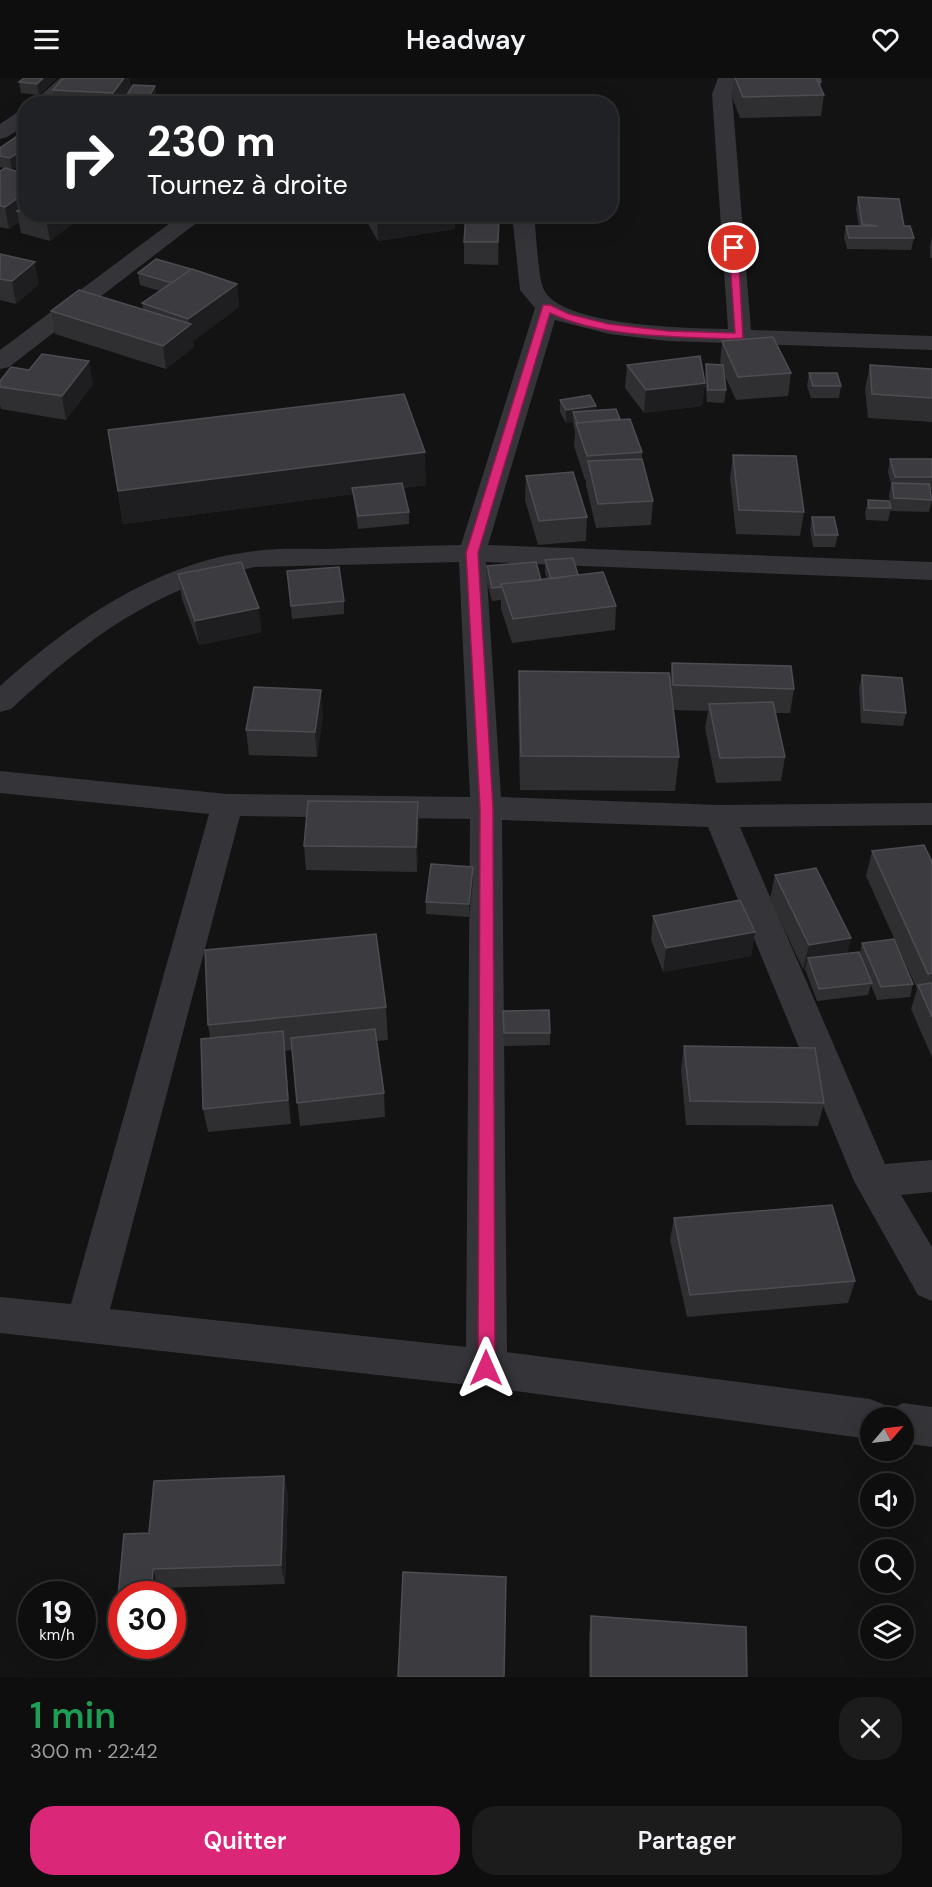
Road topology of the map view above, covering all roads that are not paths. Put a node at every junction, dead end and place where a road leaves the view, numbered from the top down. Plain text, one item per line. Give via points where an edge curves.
1 (72, 78) edge
2 (728, 78) edge
3 (51, 96) edge
4 (0, 107) edge
5 (18, 112) edge
6 (18, 120) edge
7 (0, 134) edge
8 (186, 222) edge
9 (524, 222) edge
10 (547, 307) junction
11 (740, 336) junction
12 (932, 343) edge
13 (0, 362) edge
14 (472, 553) junction
15 (932, 571) edge
16 (0, 702) edge
17 (0, 782) edge
18 (226, 805) junction
19 (486, 808) junction
20 (932, 814) edge
21 (719, 816) junction
22 (932, 1176) edge
23 (873, 1181) junction
24 (932, 1283) edge
25 (0, 1315) edge
26 (86, 1323) junction
27 (486, 1368) junction
28 (860, 1418) edge
29 (914, 1425) edge
30 (932, 1427) edge

1 - 3 street
2 - 11 street via 722,94
4 - 5 street
6 - 7 street
8 - 13 street
9 - 10 street via 532,290
10 - 11 street via 609,327
10 - 14 street
11 - 12 street
14 - 15 street
14 - 16 street via 226,563 159,587 119,607 89,626
14 - 19 street
17 - 18 street
18 - 19 street
18 - 26 street
19 - 21 street
19 - 27 street
20 - 21 street
21 - 23 street
22 - 23 street
23 - 24 street
25 - 26 street
26 - 27 street
27 - 28 street
29 - 30 street

